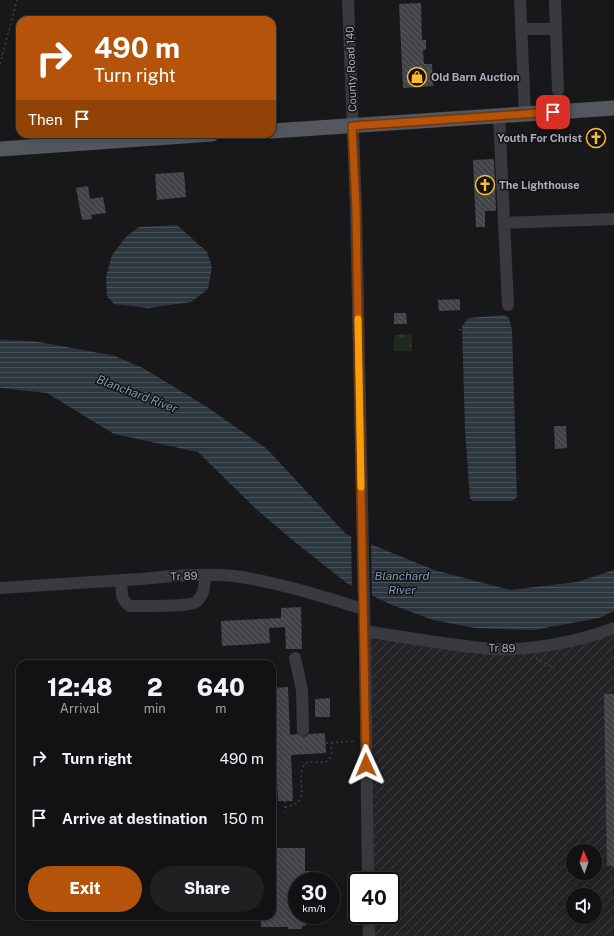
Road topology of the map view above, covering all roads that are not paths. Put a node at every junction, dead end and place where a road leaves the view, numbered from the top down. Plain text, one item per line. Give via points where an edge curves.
1 (348, 0) edge
2 (520, 0) edge
3 (555, 0) edge
4 (522, 29) junction
5 (556, 29) junction
6 (558, 90) dead end
7 (614, 108) edge
8 (525, 114) junction
9 (499, 116) junction
10 (352, 126) junction
11 (276, 130) edge
12 (151, 138) edge
13 (0, 148) edge
14 (614, 219) edge
15 (504, 223) junction
16 (508, 305) dead end
17 (205, 575) junction
18 (121, 580) junction
19 (0, 588) edge
20 (363, 604) junction
21 (614, 628) edge
22 (364, 631) junction
23 (294, 658) dead end
24 (303, 730) dead end
25 (368, 872) edge
26 (368, 924) edge
27 (369, 936) edge

1 - 10 street, County Road 140
2 - 4 street
3 - 5 street
4 - 5 street
4 - 8 street
5 - 6 street
7 - 8 main road
8 - 9 main road
9 - 10 main road
9 - 15 street
10 - 11 main road
10 - 20 street, County Road 140 via 356,209
12 - 13 main road
14 - 15 street
15 - 16 street
17 - 18 street, Tr 89
17 - 18 street via 204,591 200,597 195,603 185,605 130,606 122,599
17 - 20 street, Tr 89 via 235,576
18 - 19 street, Tr 89
20 - 22 street, County Road 140
21 - 22 street, Tr 89 via 569,642 503,649
22 - 25 street, County Road 140
23 - 24 street via 302,690
26 - 27 street

